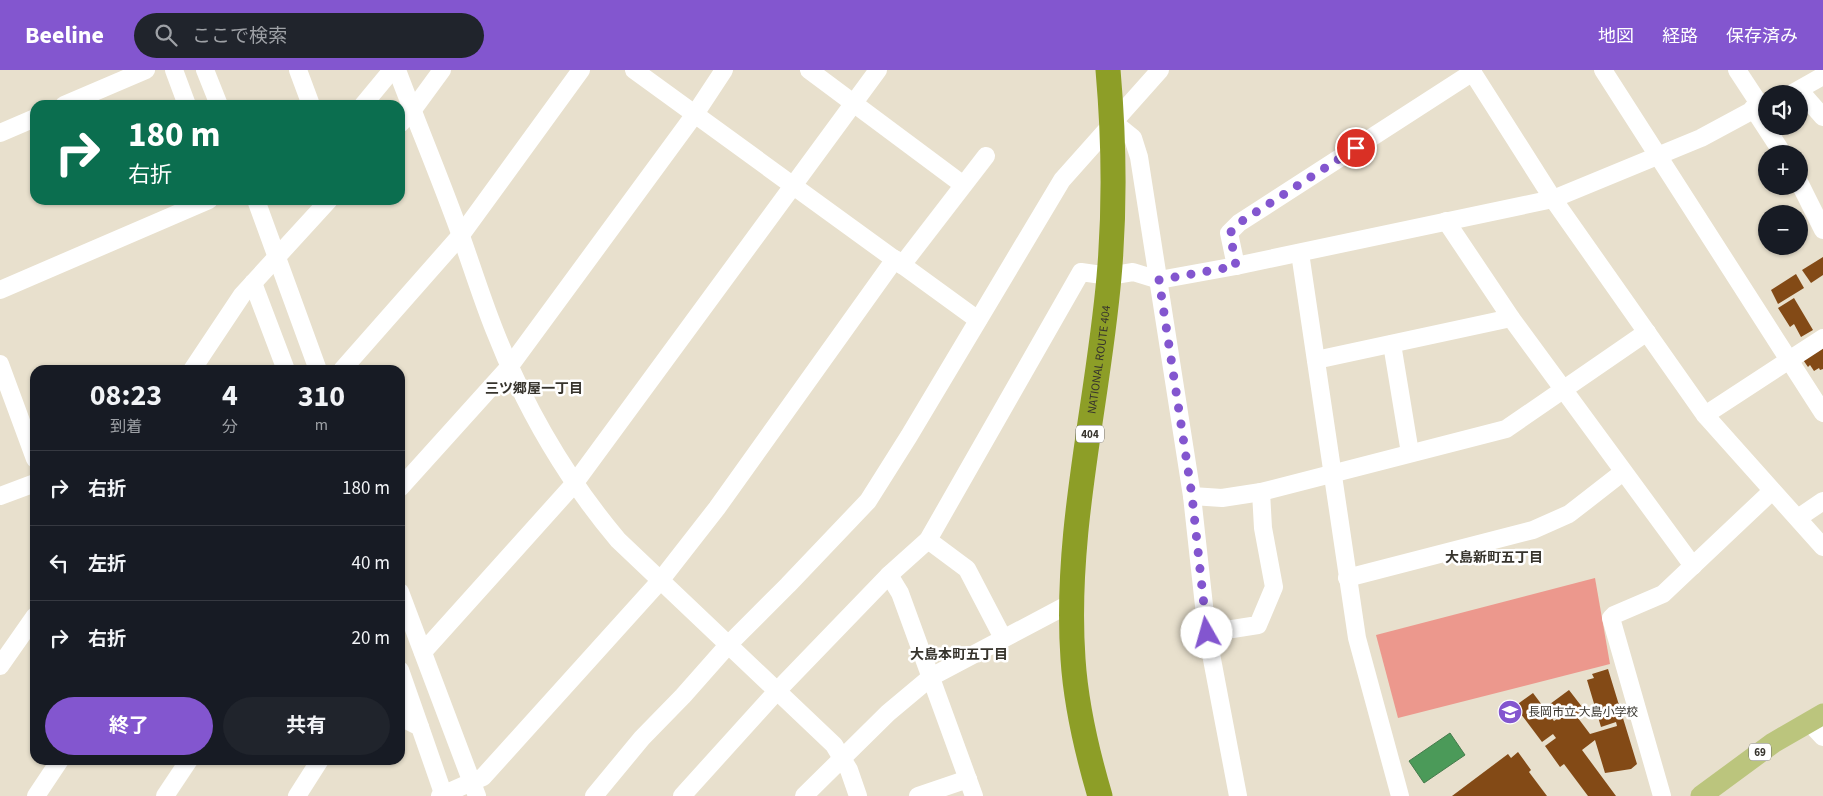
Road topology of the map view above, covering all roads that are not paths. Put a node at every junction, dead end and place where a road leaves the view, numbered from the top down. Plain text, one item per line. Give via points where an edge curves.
1 (146, 70) edge
2 (174, 70) edge
3 (205, 70) edge
4 (298, 70) edge
5 (392, 70) edge
6 (397, 70) edge
7 (442, 70) edge
8 (580, 70) edge
9 (634, 70) edge
10 (724, 70) edge
11 (809, 70) edge
12 (878, 70) edge
13 (1108, 70) edge
14 (1160, 70) edge
15 (1604, 70) edge
16 (1737, 70) edge
17 (1472, 71) edge
18 (1823, 76) edge
19 (1808, 85) edge
20 (76, 100) edge
21 (185, 100) edge
22 (217, 100) edge
23 (309, 100) edge
24 (367, 100) edge
25 (1758, 103) edge
26 (1808, 103) edge
27 (854, 104) junction
28 (1758, 107) edge
29 (412, 111) junction
30 (695, 114) junction
31 (1823, 117) edge
32 (405, 119) edge
33 (30, 120) edge
34 (1112, 121) junction
35 (0, 133) edge
36 (986, 156) dead end
37 (1658, 156) junction
38 (962, 184) junction
39 (793, 187) junction
40 (1806, 195) edge
41 (1553, 199) junction
42 (197, 205) edge
43 (258, 205) edge
44 (324, 205) edge
45 (1446, 221) junction
46 (1823, 230) edge
47 (461, 235) junction
48 (1300, 253) junction
49 (276, 258) junction
50 (898, 262) junction
51 (1236, 266) junction
52 (1109, 276) junction
53 (1159, 280) junction
54 (253, 284) junction
55 (0, 290) edge
56 (1511, 318) junction
57 (978, 320) junction
58 (1647, 332) junction
59 (1823, 338) edge
60 (1392, 344) junction
61 (1316, 360) junction
62 (1787, 360) junction
63 (0, 364) edge
64 (195, 365) edge
65 (284, 365) edge
66 (316, 365) edge
67 (346, 365) edge
68 (510, 366) junction
69 (1564, 388) junction
70 (1823, 413) edge
71 (1705, 415) junction
72 (30, 445) edge
73 (1410, 453) junction
74 (1622, 472) junction
75 (1333, 474) junction
76 (405, 482) edge
77 (30, 484) edge
78 (574, 484) junction
79 (1772, 491) junction
80 (1261, 492) junction
81 (0, 496) edge
82 (1192, 496) junction
83 (1823, 501) edge
84 (1798, 518) junction
85 (928, 540) junction
86 (1823, 547) edge
87 (1693, 566) junction
88 (889, 574) junction
89 (1347, 578) junction
90 (660, 581) junction
91 (1071, 603) junction
92 (405, 605) edge
93 (30, 626) edge
94 (1207, 633) junction
95 (1003, 638) junction
96 (729, 644) junction
97 (423, 652) junction
98 (0, 666) edge
99 (931, 677) junction
100 (405, 684) edge
101 (777, 691) junction
102 (405, 720) edge
103 (1818, 724) edge
104 (420, 727) junction
105 (842, 756) junction
106 (57, 765) edge
107 (186, 765) edge
108 (317, 765) edge
109 (968, 779) junction
110 (475, 790) edge
111 (443, 795) edge
112 (36, 796) edge
113 (165, 796) edge
114 (296, 796) edge
115 (594, 796) edge
116 (682, 796) edge
117 (804, 796) edge
118 (858, 796) edge
119 (918, 796) edge
120 (974, 796) edge
121 (1100, 796) edge
122 (1238, 796) edge
123 (1400, 796) edge
124 (1662, 796) edge
125 (1701, 796) edge

1 - 20 street
2 - 21 street
3 - 22 street
4 - 23 street
5 - 24 street
6 - 29 street
7 - 29 street
8 - 47 street
9 - 30 street
10 - 30 street
11 - 27 street
12 - 27 street
13 - 34 highway, NATIONAL ROUTE 404 / 404
14 - 34 street
15 - 37 street
16 - 25 street
17 - 41 street
17 - 51 street via 1239,223 1230,233
18 - 19 street
26 - 31 street
27 - 38 street
27 - 39 street
28 - 37 street via 1701,138
29 - 32 street
29 - 47 street
30 - 39 street
30 - 68 street
33 - 35 street
34 - 52 highway, NATIONAL ROUTE 404 / 404
34 - 53 street via 1133,138 1139,157
34 - 57 street via 1062,180
36 - 38 street
37 - 41 street
37 - 62 street
38 - 50 street
39 - 50 street
39 - 78 street
40 - 46 street
41 - 45 street
41 - 58 street
42 - 55 street
43 - 49 street
44 - 49 street
45 - 48 street
45 - 56 street
47 - 67 street
47 - 68 street
48 - 51 street
48 - 61 street
49 - 54 street
49 - 66 street
50 - 57 street
50 - 90 street
51 - 53 street
52 - 53 street via 1133,272
52 - 85 street via 1081,272
52 - 91 highway, NATIONAL ROUTE 404 / 404 via 1074,552
53 - 82 street
54 - 64 street via 237,300
54 - 65 street
56 - 60 street
56 - 69 street
57 - 96 street via 868,501
58 - 69 street
58 - 71 street
59 - 62 street
60 - 61 street
60 - 73 street
61 - 75 street
62 - 70 street
62 - 71 street
63 - 72 street
68 - 76 street
68 - 78 street via 533,415
69 - 73 street via 1506,429
69 - 74 street
71 - 79 street
73 - 75 street
74 - 87 street
74 - 89 street via 1570,514 1533,530
75 - 80 street
75 - 89 street
77 - 81 street
78 - 90 street via 618,540
78 - 97 street
79 - 84 street
79 - 87 street
80 - 82 street via 1222,498
80 - 94 street via 1263,528 1274,587 1258,625
82 - 94 street
83 - 84 street
84 - 86 street
85 - 88 street
85 - 95 street via 967,569
87 - 124 street via 1663,594 1611,618
88 - 99 street via 900,593
88 - 101 street
89 - 123 street via 1358,638
90 - 96 street
90 - 110 street via 483,777
91 - 95 street
91 - 121 highway, NATIONAL ROUTE 404 / 404 via 1073,660 1080,716
92 - 97 street
93 - 98 street
94 - 122 street
95 - 99 street
96 - 101 street
96 - 115 street via 642,738
97 - 110 street
99 - 105 street
99 - 109 street
100 - 104 street
101 - 105 street
101 - 116 street
102 - 104 street
103 - 125 main road, 69 via 1773,743
104 - 111 street
105 - 117 street
105 - 118 street
106 - 112 street
107 - 113 street
108 - 114 street
109 - 119 street
109 - 120 street
110 - 111 street

